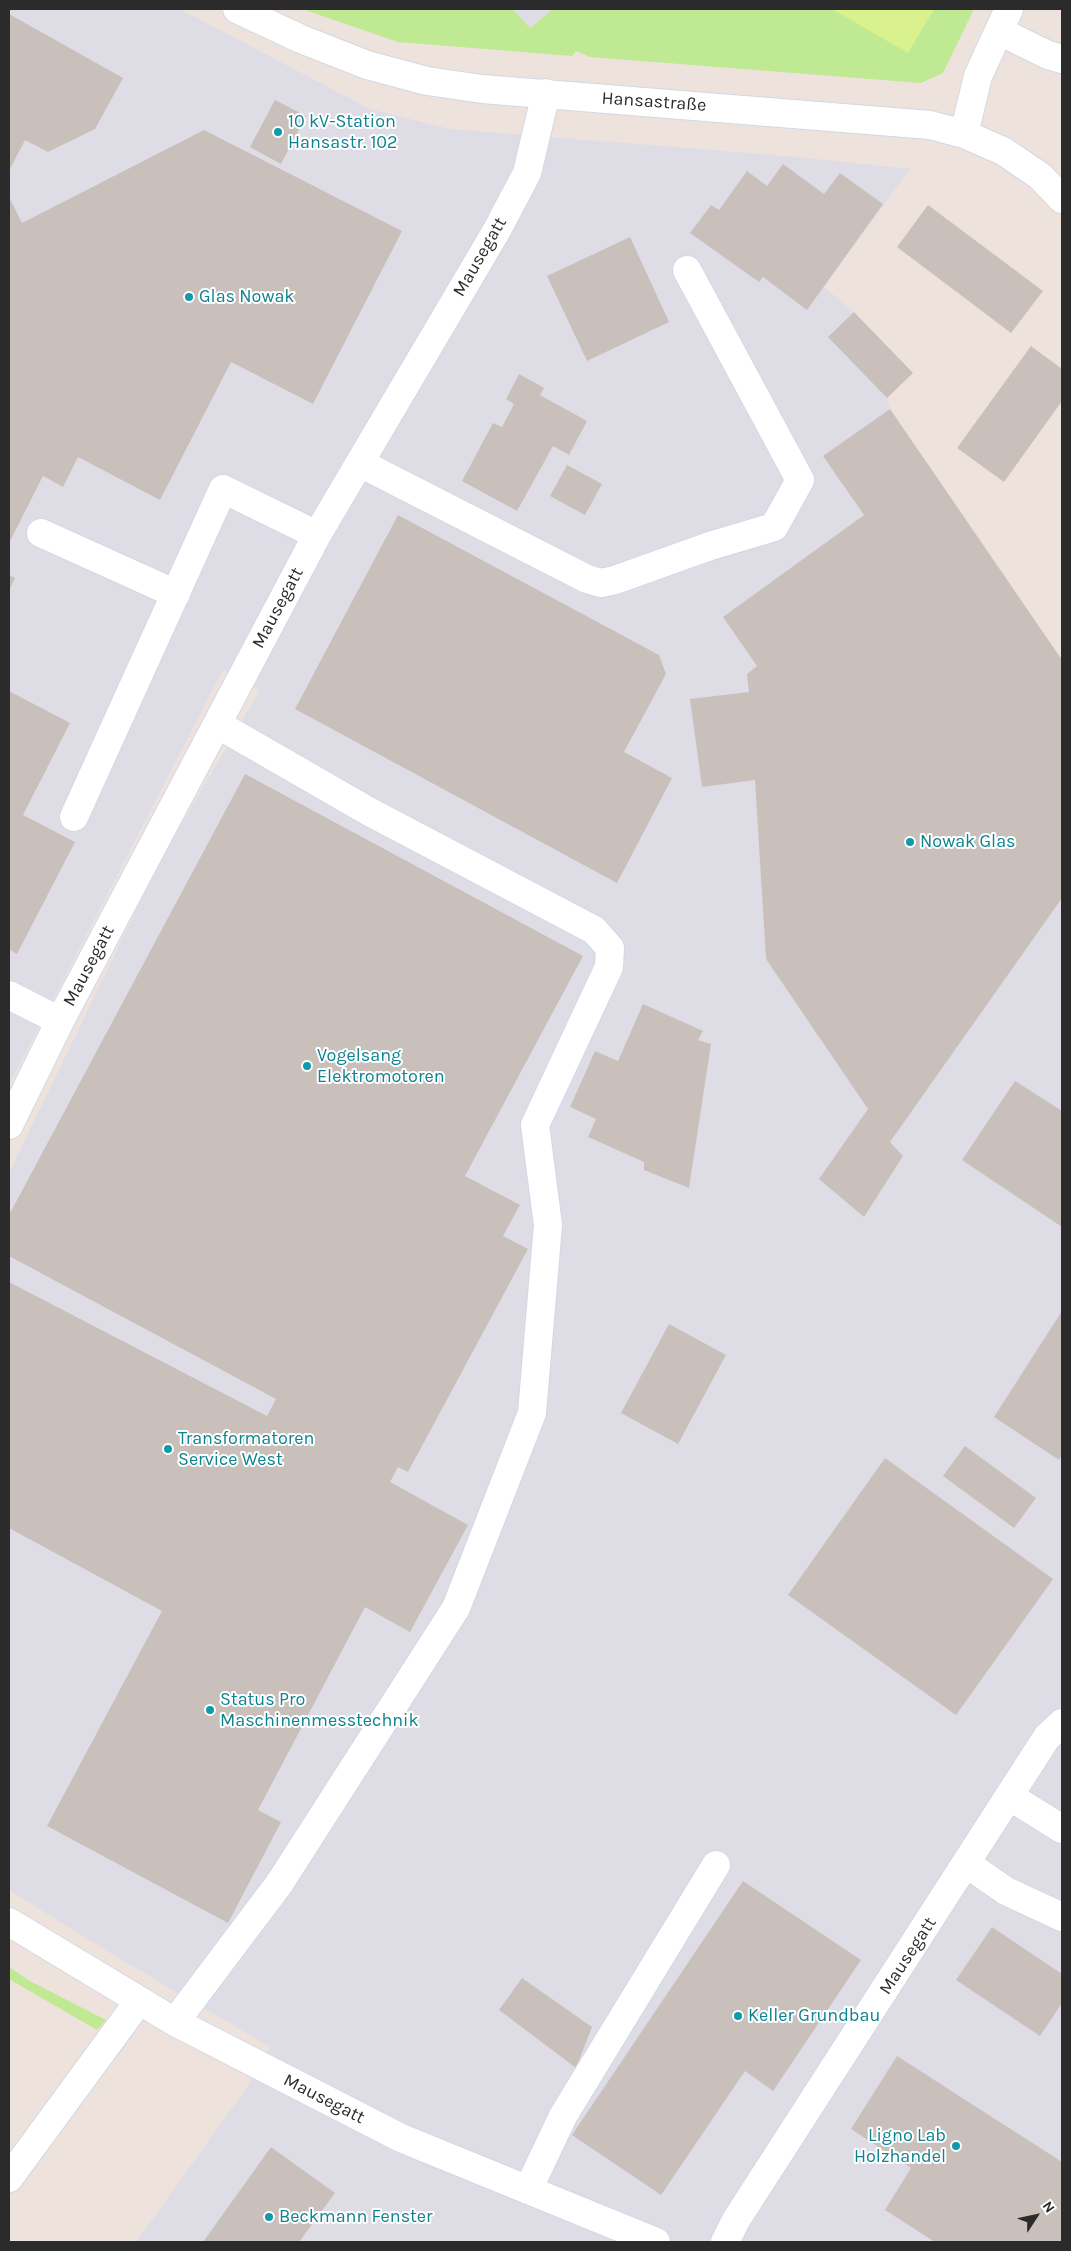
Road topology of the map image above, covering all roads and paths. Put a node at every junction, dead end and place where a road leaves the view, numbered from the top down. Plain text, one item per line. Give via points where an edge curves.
1 (237, 9) edge
2 (1004, 20) edge
3 (1062, 59) edge
4 (546, 93) junction
5 (964, 134) junction
6 (1062, 199) edge
7 (687, 270) dead end
8 (360, 463) junction
9 (41, 532) dead end
10 (318, 535) junction
11 (176, 594) junction
12 (217, 724) junction
13 (74, 818) dead end
14 (9, 995) edge
15 (60, 1021) junction
16 (9, 1125) edge
17 (1062, 1723) edge
18 (1009, 1796) junction
19 (1062, 1829) edge
20 (967, 1864) junction
21 (716, 1865) dead end
22 (1062, 1918) edge
23 (9, 1922) edge
24 (139, 2001) junction
25 (175, 2022) junction
26 (9, 2178) edge
27 (528, 2190) junction
28 (656, 2242) edge
29 (725, 2242) edge

1 - 4 street, Hansastraße via 367,65 427,81
2 - 3 street via 1048,55
2 - 5 street via 978,76
4 - 5 street, Hansastraße via 920,124
4 - 8 street, Mausegatt via 527,172 498,230
5 - 6 street, Hansastraße via 1003,151 1040,176
7 - 8 street via 800,480 774,527 601,583 540,556
8 - 10 street, Mausegatt
9 - 11 street
10 - 11 street via 223,489
10 - 12 street, Mausegatt
11 - 13 street
12 - 15 street, Mausegatt
12 - 25 street via 368,811 594,930 610,948 609,967 535,1124 548,1225 532,1413 456,1608 279,1884
14 - 15 street
15 - 16 street, Mausegatt
17 - 18 street, Mausegatt via 1047,1737
18 - 19 street
18 - 20 street, Mausegatt
20 - 22 street via 1006,1891
20 - 29 street, Mausegatt via 736,2220
21 - 27 street via 563,2116
23 - 24 street, Mausegatt
24 - 25 street, Mausegatt
24 - 26 street
25 - 27 street, Mausegatt via 400,2138
27 - 28 street, Mausegatt

